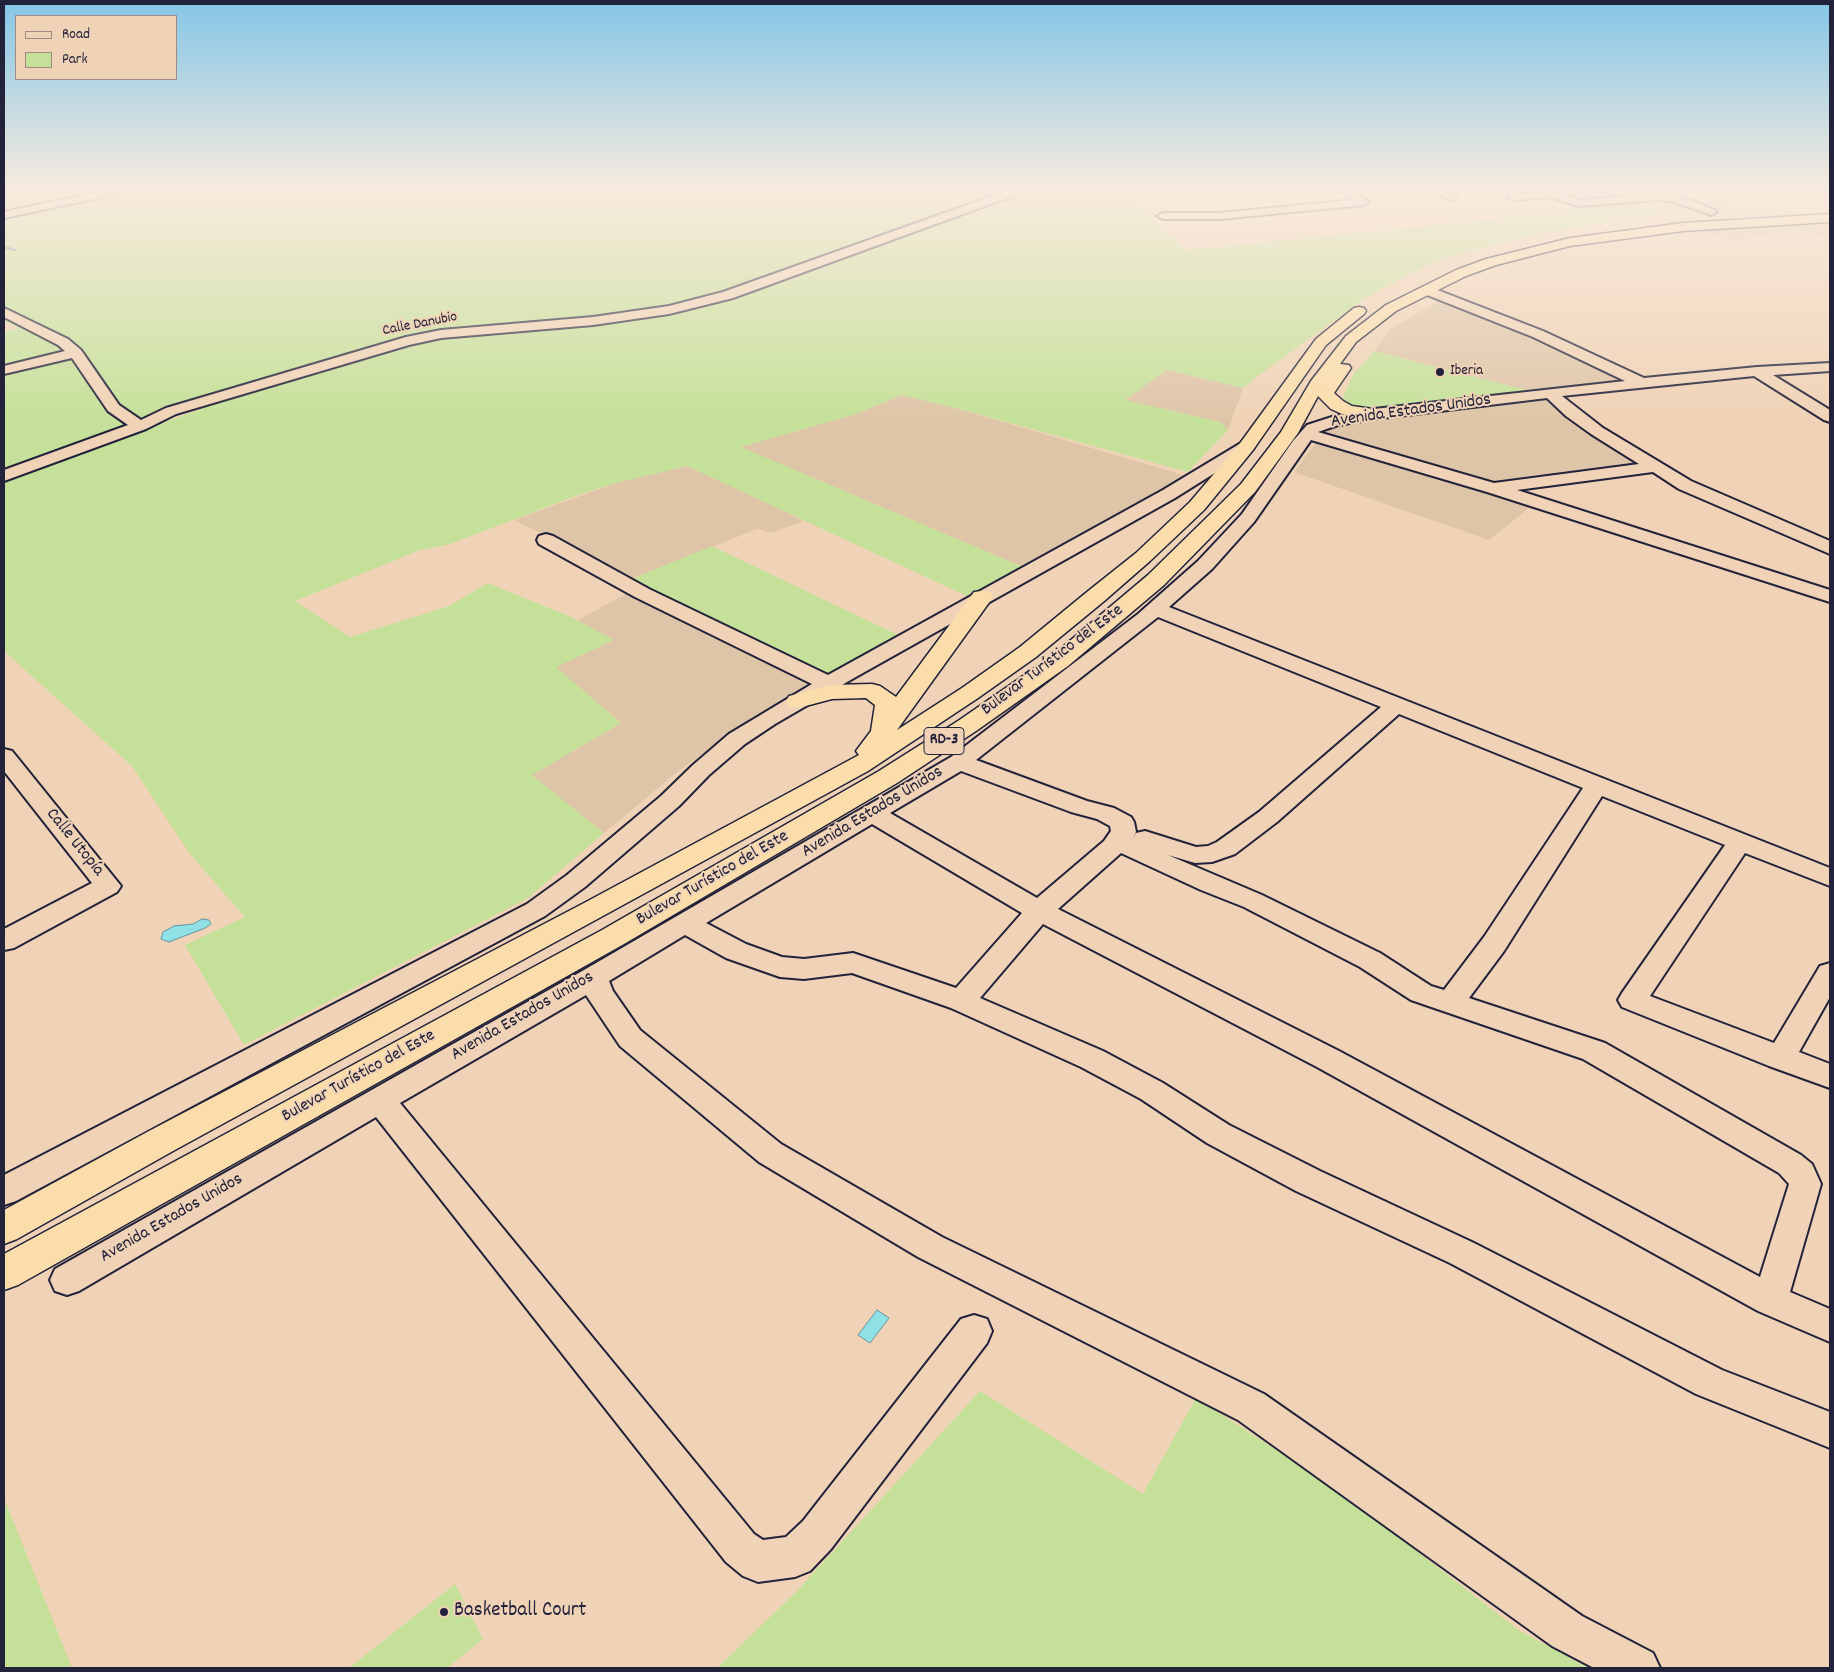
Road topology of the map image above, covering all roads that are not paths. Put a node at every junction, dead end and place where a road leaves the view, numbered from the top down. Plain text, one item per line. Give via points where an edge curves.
1 (804, 267) edge
2 (1449, 267) edge
3 (1477, 267) edge
4 (1427, 290) junction
5 (1400, 303) junction
6 (4, 312) edge
7 (76, 352) junction
8 (1830, 367) edge
9 (4, 370) edge
10 (1756, 371) junction
11 (1642, 383) junction
12 (1550, 393) junction
13 (1336, 413) junction
14 (1830, 417) edge
15 (140, 426) junction
16 (1308, 434) junction
17 (1247, 446) junction
18 (1656, 467) junction
19 (4, 476) edge
20 (1492, 488) junction
21 (546, 540) dead end
22 (1830, 548) edge
23 (1830, 596) edge
24 (982, 597) junction
25 (1156, 609) junction
26 (828, 683) junction
27 (798, 701) junction
28 (1396, 705) junction
29 (882, 732) junction
30 (4, 756) edge
31 (959, 762) junction
32 (859, 766) junction
33 (1597, 786) junction
34 (874, 814) junction
35 (1121, 837) junction
36 (1739, 843) junction
37 (1830, 878) edge
38 (1039, 910) junction
39 (684, 923) junction
40 (4, 941) edge
41 (1830, 973) edge
42 (594, 977) junction
43 (960, 1001) junction
44 (1450, 1003) junction
45 (1780, 1058) junction
46 (1830, 1076) edge
47 (380, 1100) junction
48 (4, 1191) edge
49 (4, 1228) edge
50 (4, 1274) edge
51 (67, 1280) dead end
52 (1770, 1300) junction
53 (1830, 1326) edge
54 (974, 1332) dead end
55 (1830, 1430) edge
56 (1638, 1668) edge

1 - 15 street, Calle Danubio via 720,297 669,310 593,321 441,334 406,341 171,411
2 - 17 highway, Bulevar Turístico del Este / RD-3 via 1401,287 1357,313 1321,342
3 - 4 highway, Bulevar Turístico del Este / RD-3
4 - 5 highway, Bulevar Turístico del Este / RD-3
4 - 11 street via 1538,334
5 - 13 highway via 1394,315 1361,340 1326,394
5 - 50 highway, Bulevar Turístico del Este / RD-3 via 1351,339 1248,488 1156,580 1060,661 975,721 888,777 612,937
6 - 7 street
7 - 9 street
7 - 15 street via 113,408
8 - 10 street, Avenida Estados Unidos
10 - 11 street, Avenida Estados Unidos
10 - 14 street
11 - 12 street, Avenida Estados Unidos
12 - 13 street, Avenida Estados Unidos via 1374,414
12 - 18 street via 1583,422
13 - 16 street, Avenida Estados Unidos
15 - 19 street, Calle Danubio
16 - 20 street
16 - 25 street, Avenida Estados Unidos via 1248,518 1205,565
17 - 24 street via 1169,494
17 - 32 highway, Bulevar Turístico del Este / RD-3 via 1190,512 1143,557 1028,652
18 - 20 street
18 - 22 street via 1685,485
20 - 23 street
21 - 26 street via 642,593
24 - 26 street
24 - 29 highway
25 - 28 street
25 - 31 street, Avenida Estados Unidos
26 - 27 street
27 - 29 highway via 831,692 872,691 888,703
27 - 48 street via 737,740 576,881 536,910
28 - 33 street
28 - 35 street via 1268,817 1226,848 1212,854 1195,855
29 - 32 highway
30 - 40 street, Calle Utopía via 108,886
31 - 34 street, Avenida Estados Unidos
31 - 35 street via 1080,807 1105,813 1122,822
32 - 49 highway, Bulevar Turístico del Este / RD-3
33 - 36 street
33 - 44 street via 1494,944
34 - 38 street
34 - 39 street, Avenida Estados Unidos
35 - 38 street
35 - 44 street via 1210,884 1253,901 1370,960 1421,993
36 - 37 street
36 - 45 street via 1632,1000
38 - 43 street
38 - 52 street via 1328,1059
39 - 42 street, Avenida Estados Unidos
39 - 43 street via 736,951 780,966 804,969 853,962
41 - 45 street
42 - 47 street, Avenida Estados Unidos
42 - 56 street via 600,994 630,1038 770,1153 930,1247 1251,1407 1567,1631
43 - 55 street via 1092,1059 1152,1091 1218,1134 1462,1253 1669,1363
44 - 52 street via 1594,1051 1801,1173 1805,1184
45 - 46 street
47 - 51 street, Avenida Estados Unidos
47 - 54 street via 740,1548 758,1560 795,1556 817,1534
52 - 53 street

